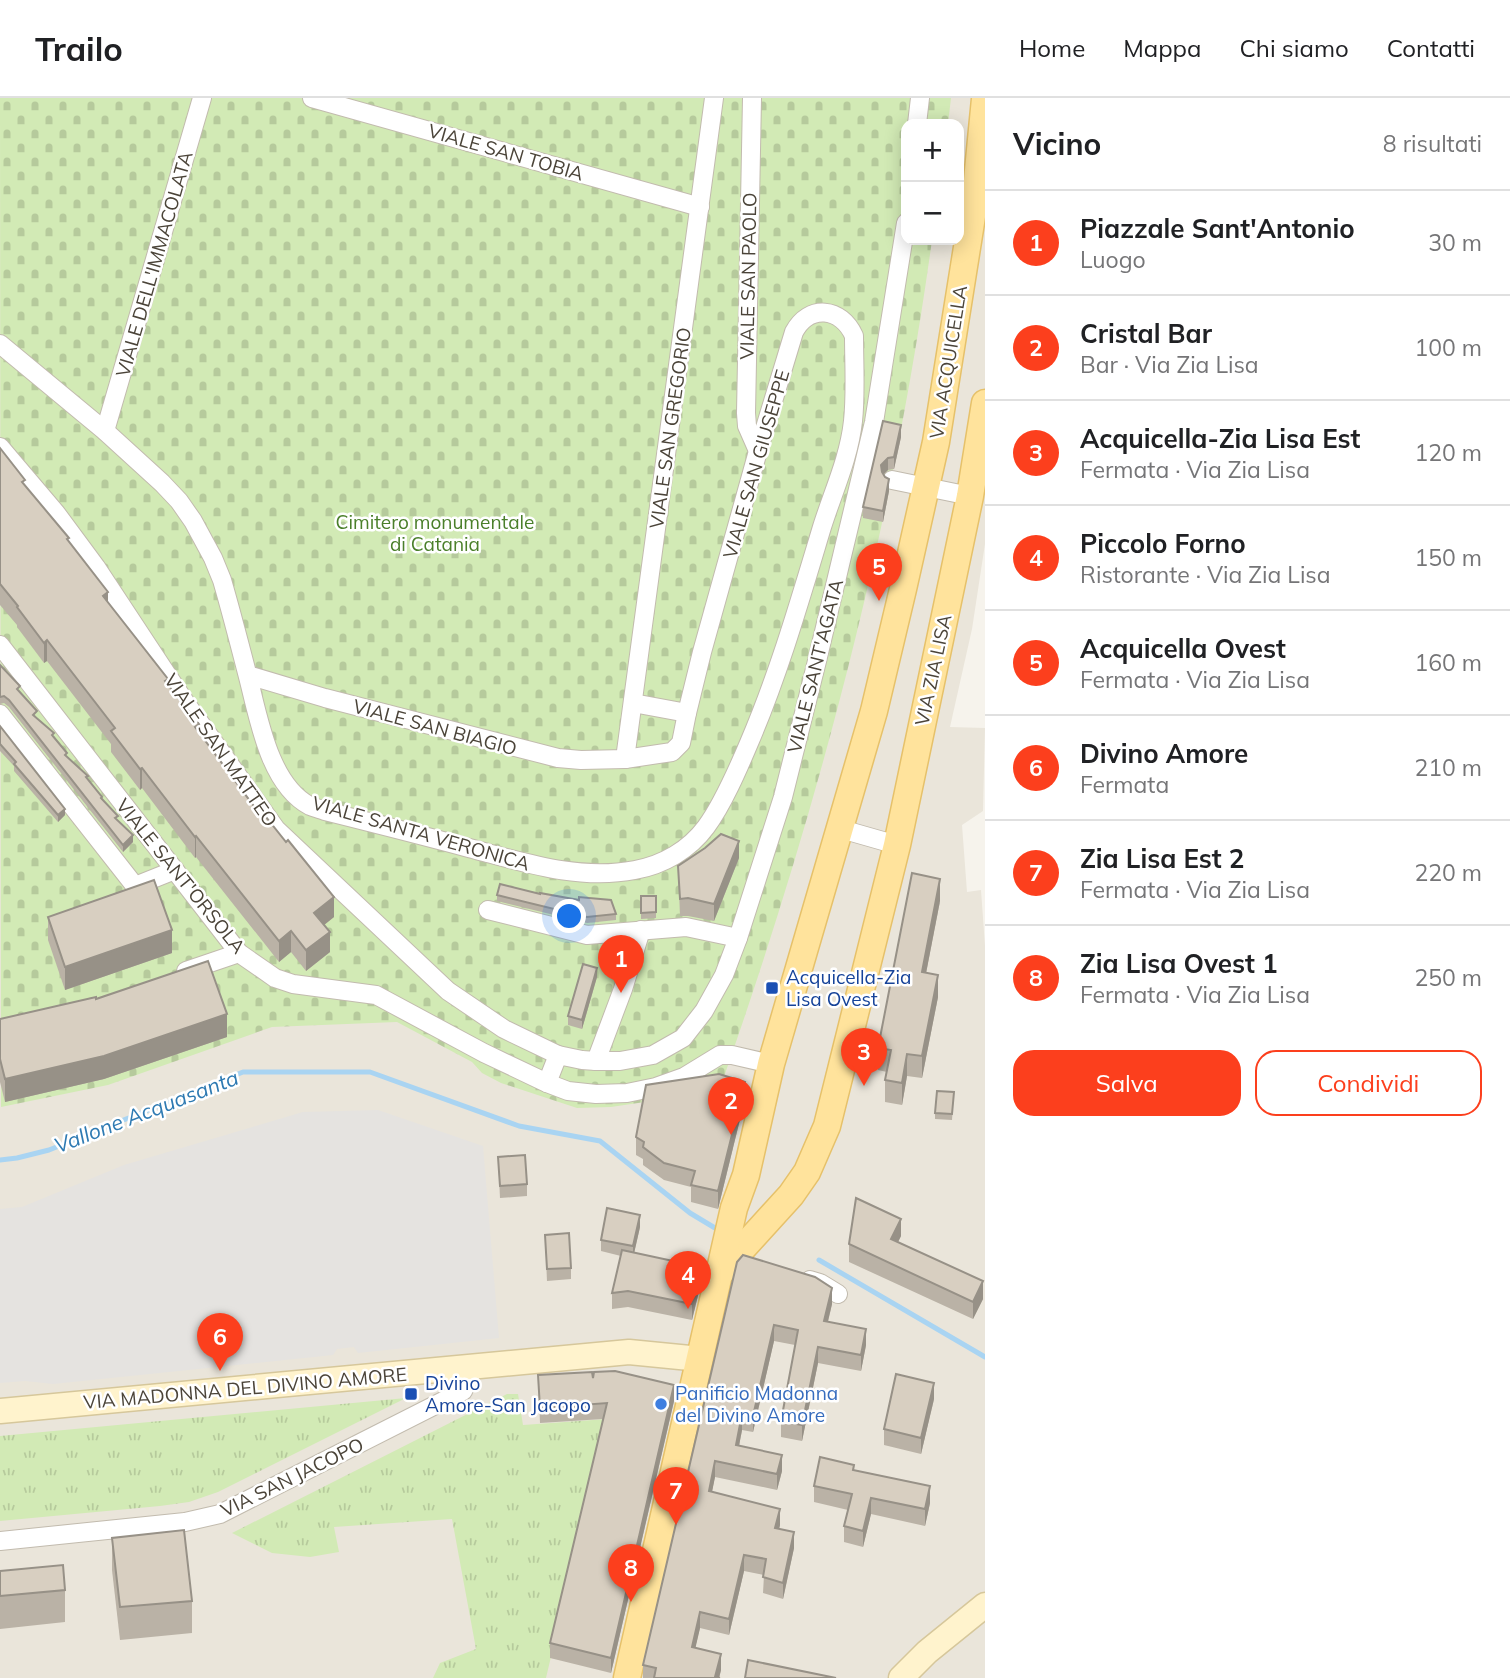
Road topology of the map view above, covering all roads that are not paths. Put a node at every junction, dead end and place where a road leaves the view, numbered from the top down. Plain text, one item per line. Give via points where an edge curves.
1 (202, 98) edge
2 (313, 98) edge
3 (714, 98) edge
4 (752, 98) edge
5 (920, 98) edge
6 (985, 99) edge
7 (918, 119) edge
8 (700, 207) junction
9 (902, 245) edge
10 (0, 344) edge
11 (985, 403) edge
12 (105, 431) junction
13 (0, 447) edge
14 (758, 451) junction
15 (843, 469) junction
16 (866, 474) junction
17 (892, 480) edge
18 (925, 487) junction
19 (970, 496) junction
20 (0, 645) edge
21 (248, 676) junction
22 (633, 702) junction
23 (687, 713) junction
24 (0, 714) edge
25 (625, 759) junction
26 (841, 829) junction
27 (897, 845) junction
28 (175, 870) junction
29 (488, 910) dead end
30 (641, 930) junction
31 (738, 939) junction
32 (239, 953) junction
33 (176, 974) edge
34 (558, 1055) junction
35 (596, 1061) junction
36 (771, 1063) junction
37 (547, 1083) junction
38 (746, 1175) junction
39 (790, 1195) junction
40 (735, 1263) junction
41 (796, 1275) edge
42 (838, 1294) dead end
43 (700, 1359) junction
44 (474, 1367) junction
45 (0, 1411) edge
46 (0, 1541) edge
47 (985, 1605) edge
48 (627, 1678) edge
49 (901, 1678) edge

1 - 12 street, VIALE DELL'IMMACOLATA
2 - 8 street, VIALE SAN TOBIA
3 - 8 street, VIALE SAN GREGORIO
4 - 14 street, VIALE SAN PAOLO via 746,414
5 - 7 street
6 - 18 main road, VIA ACQUICELLA via 976,191
8 - 22 street, VIALE SAN GREGORIO
9 - 16 street, VIALE SANT'AGATA
10 - 12 street, VIALE SANTA VERONICA
11 - 19 main road
12 - 21 street, VIALE SANTA VERONICA via 179,501 200,533 222,580
13 - 34 street, VIALE SAN MATTEO via 96,568 275,829 448,991 504,1029
14 - 15 street, VIALE SAN GIUSEPPE via 793,332 805,317 834,315 854,336 853,421
14 - 23 street, VIALE SAN GIUSEPPE
15 - 16 street
15 - 21 street, VIALE SANTA VERONICA via 774,680 740,763 705,828 684,849 656,865 601,874 561,871 310,806 275,764
16 - 31 street, VIALE SANT'AGATA via 783,797
17 - 18 street
18 - 19 street
18 - 26 main road, VIA ZIA LISA via 874,711
19 - 27 main road, VIA ZIA LISA
20 - 28 street, VIALE SANT'ORSOLA
21 - 25 street, VIALE SAN BIAGIO via 534,753 581,760
22 - 23 street
22 - 25 street, VIALE SAN GREGORIO
23 - 25 street, VIALE SAN GIUSEPPE via 681,743 672,752
24 - 28 street via 135,886
26 - 27 street
26 - 36 main road, VIA ZIA LISA
27 - 39 main road, VIA ZIA LISA via 827,1126 807,1172
28 - 32 street, VIALE SANT'ORSOLA
29 - 30 street via 587,935
30 - 31 street via 686,927
30 - 35 street
31 - 35 street, VIALE SANT'AGATA via 711,999 683,1038 653,1055
32 - 33 street
32 - 37 street, VIALE SANT'ORSOLA via 275,978 293,984 376,995
34 - 35 street, VIALE SAN MATTEO
34 - 37 street
36 - 37 street, VIALE SANT'ORSOLA via 720,1055 684,1077 626,1093 568,1091
36 - 38 main road, VIA ZIA LISA
38 - 39 main road via 755,1192 776,1198
38 - 40 main road, VIA ZIA LISA via 734,1208
39 - 40 main road, VIA ZIA LISA
40 - 43 main road, VIA ZIA LISA
41 - 42 street
43 - 44 main road, VIA MADONNA DEL DIVINO AMORE via 629,1352
43 - 48 main road, VIA ZIA LISA
44 - 45 main road, VIA MADONNA DEL DIVINO AMORE
44 - 46 street, VIA SAN JACOPO via 463,1391 220,1514 185,1522
47 - 49 main road

